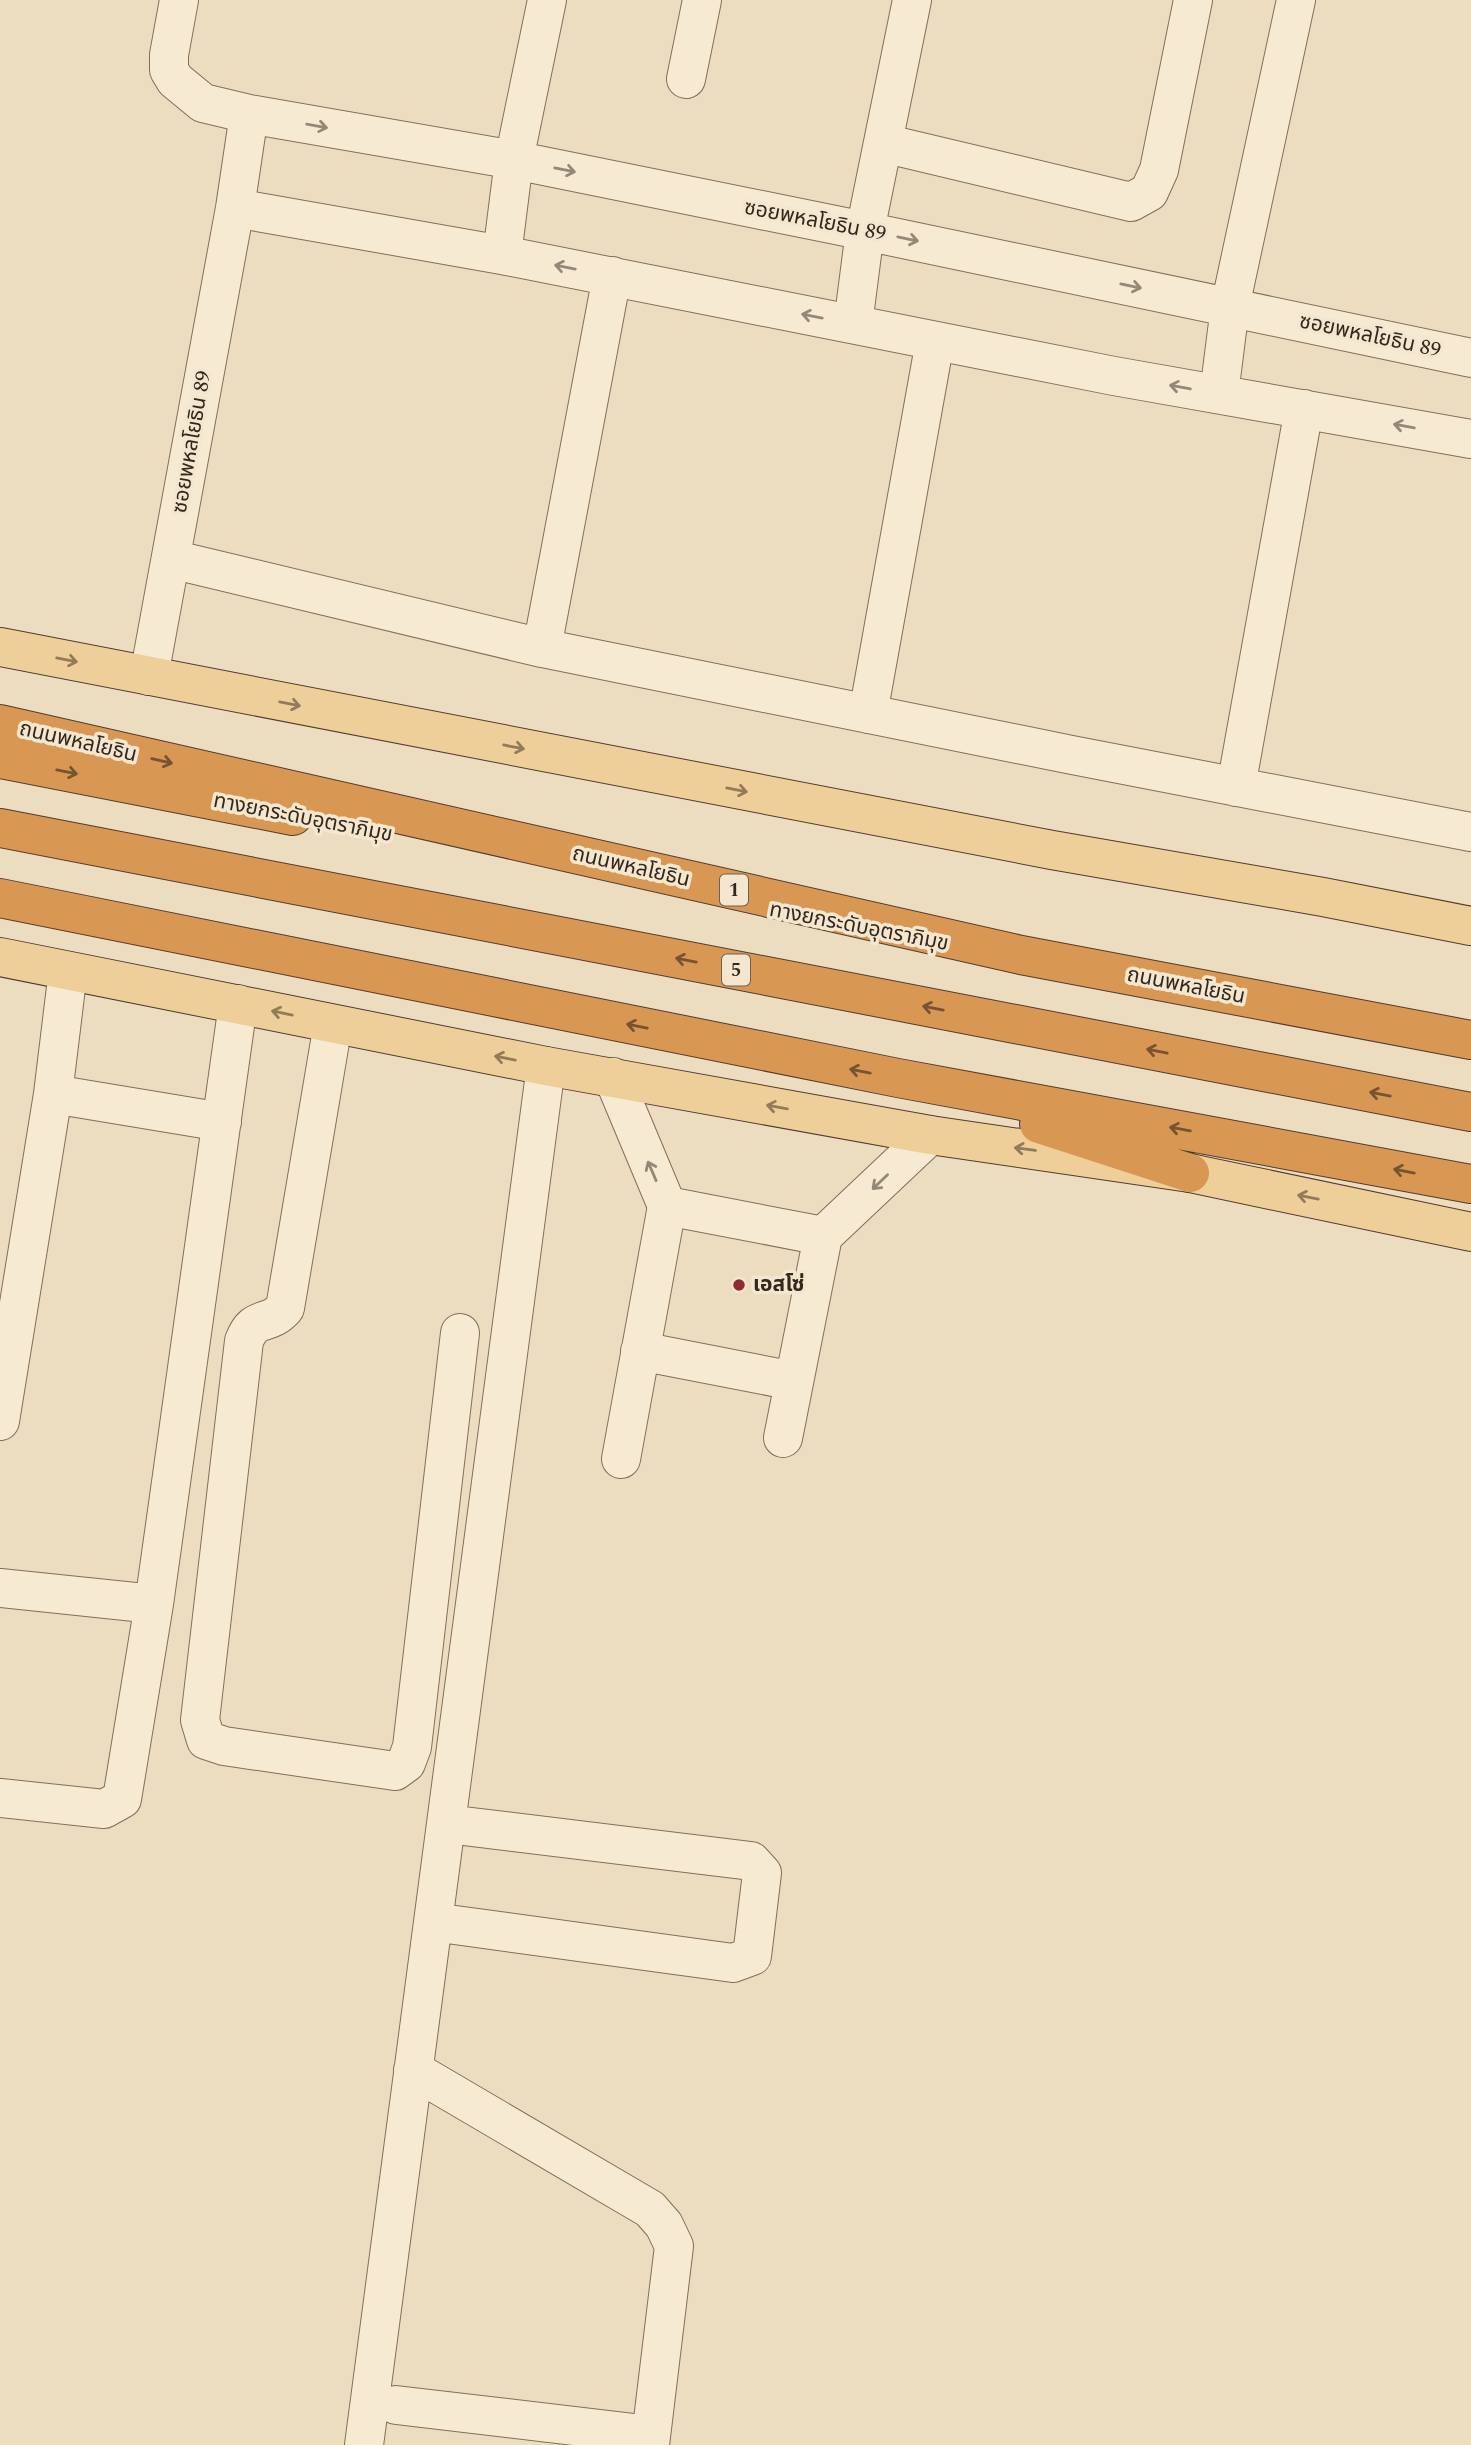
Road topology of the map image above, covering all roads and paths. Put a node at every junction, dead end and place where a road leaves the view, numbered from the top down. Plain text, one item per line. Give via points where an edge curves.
1 (179, 0) edge
2 (547, 0) edge
3 (702, 0) edge
4 (912, 0) edge
5 (1193, 0) edge
6 (1296, 0) edge
7 (686, 79) dead end
8 (249, 114) junction
9 (883, 143) junction
10 (514, 160) junction
11 (235, 208) junction
12 (865, 231) junction
13 (502, 255) junction
14 (612, 276) junction
15 (1230, 307) junction
16 (853, 324) junction
17 (935, 341) junction
18 (1471, 358) edge
19 (1219, 394) junction
20 (1304, 409) junction
21 (1471, 439) edge
22 (171, 559) junction
23 (0, 647) edge
24 (542, 648) junction
25 (149, 676) junction
26 (868, 714) junction
27 (0, 724) edge
28 (0, 759) edge
29 (1236, 787) junction
30 (0, 828) edge
31 (1471, 832) edge
32 (0, 898) edge
33 (1471, 926) edge
34 (0, 957) edge
35 (68, 971) junction
36 (238, 1004) junction
37 (333, 1024) junction
38 (1471, 1040) edge
39 (1471, 1048) edge
40 (546, 1066) junction
41 (612, 1077) junction
42 (898, 1078) junction
43 (52, 1094) junction
44 (1471, 1112) edge
45 (222, 1122) junction
46 (930, 1135) junction
47 (1190, 1174) junction
48 (1471, 1184) edge
49 (667, 1206) junction
50 (1471, 1232) edge
51 (823, 1236) junction
52 (460, 1333) dead end
53 (640, 1351) junction
54 (794, 1381) junction
55 (0, 1421) edge
56 (783, 1437) dead end
57 (621, 1459) dead end
58 (0, 1588) edge
59 (154, 1604) junction
60 (0, 1798) edge
61 (446, 1824) junction
62 (433, 1922) junction
63 (413, 2070) junction
64 (396, 2405) dead end
65 (651, 2440) edge
66 (364, 2445) edge

1 - 8 street via 169,55 169,70 175,80 202,103
2 - 10 street
3 - 7 street
4 - 9 street
5 - 9 street via 1159,170 1149,192 1131,202
6 - 15 street
8 -> 10 street, ซอยพหลโยธิน 89
8 - 11 street, ซอยพหลโยธิน 89
9 - 12 street
10 -> 12 street, ซอยพหลโยธิน 89
10 - 13 street
11 - 13 street
11 - 22 street, ซอยพหลโยธิน 89
12 -> 15 street, ซอยพหลโยธิน 89
12 - 16 street
14 -> 13 street
16 -> 14 street
14 - 24 street
15 - 18 street, ซอยพหลโยธิน 89
15 - 19 street
16 - 17 street
19 -> 17 street
17 - 26 street
19 - 20 street
21 -> 20 street
20 - 29 street
22 - 24 street
22 - 25 street, ซอยพหลโยธิน 89
23 -> 25 main road
24 - 26 street
25 -> 33 main road
26 - 29 street
27 -> 38 highway, ถนนพหลโยธิน / 1 via 1021,954
28 -> 39 highway, ทางยกระดับอุตราภิมุข
29 - 31 street
44 -> 30 highway, 5
42 -> 32 highway
34 - 35 main road
35 - 36 main road
35 - 43 street
37 -> 36 main road
36 - 45 street
40 -> 37 main road
37 - 52 street via 285,1308 275,1319 249,1328 244,1341 200,1720 206,1740 395,1771 406,1763 412,1747
40 - 41 main road
40 - 61 street
46 -> 41 main road
49 -> 41 street
42 - 47 highway
48 -> 42 highway
43 - 45 street
43 - 55 street
45 - 59 street
47 -> 46 main road
46 -> 51 street
50 -> 47 main road
49 - 51 street
49 - 53 street
51 - 54 street
53 - 54 street
53 - 57 street
54 - 56 street
58 - 59 street
59 - 60 street via 122,1799 104,1810
61 - 62 street
61 - 62 street via 751,1861 762,1873 752,1956 733,1963
62 - 63 street
63 - 65 street via 650,2209 664,2225 674,2246
63 - 66 street
64 - 65 street

